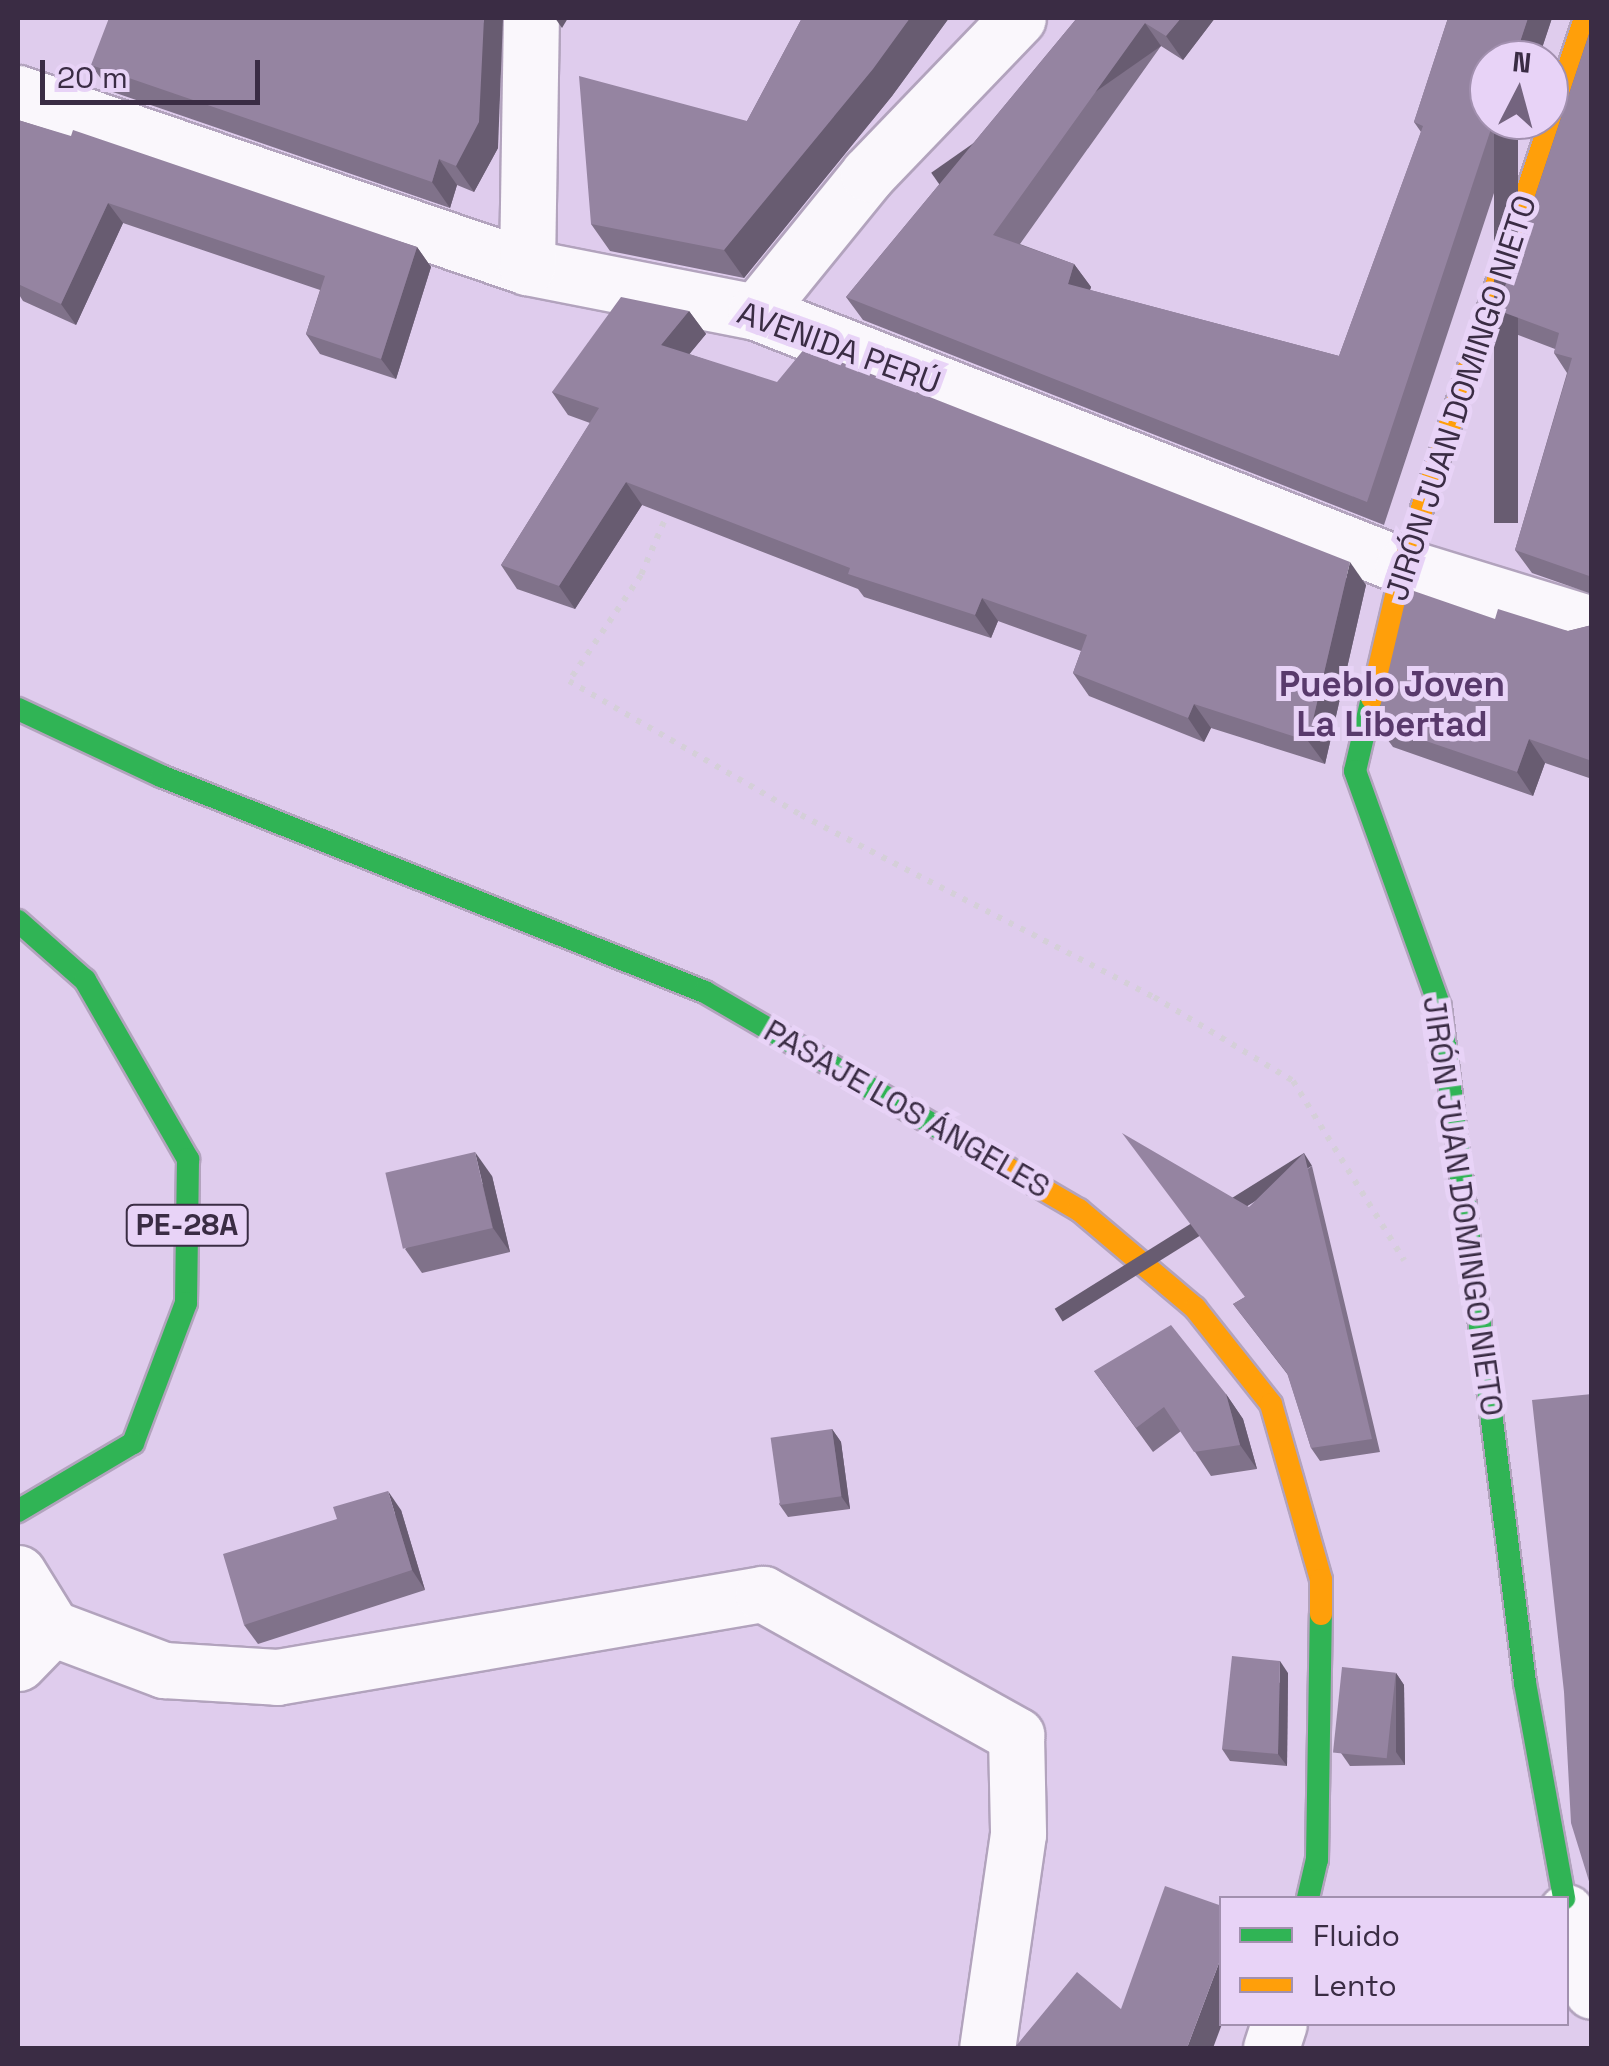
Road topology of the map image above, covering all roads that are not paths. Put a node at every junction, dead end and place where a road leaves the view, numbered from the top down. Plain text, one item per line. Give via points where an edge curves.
1 (531, 18) edge
2 (1018, 18) edge
3 (1585, 18) edge
4 (18, 93) edge
5 (527, 267) junction
6 (756, 312) junction
7 (1403, 566) junction
8 (1592, 624) edge
9 (18, 709) edge
10 (18, 920) edge
11 (18, 1511) edge
12 (18, 1573) edge
13 (35, 1645) edge
14 (1308, 1896) edge
15 (1564, 1896) edge
16 (1569, 1921) edge
17 (1592, 1991) edge
18 (987, 2048) edge

1 - 5 street
2 - 6 street via 868,174
3 - 7 main road, JIRÓN JUAN DOMINGO NIETO
4 - 5 street, AVENIDA PERÚ
5 - 6 street, AVENIDA PERÚ
6 - 7 street, AVENIDA PERÚ
7 - 8 street, AVENIDA PERÚ
7 - 15 main road, JIRÓN JUAN DOMINGO NIETO via 1355,771 1440,1007 1525,1684
9 - 14 main road, PASAJE LOS ÁNGELES via 196,790 705,992 1078,1210 1195,1308 1272,1404 1321,1580 1317,1860
10 - 11 main road, PE-28A via 84,980 188,1159 186,1303 133,1443
12 - 13 street
13 - 18 street via 164,1670 277,1677 763,1594 1016,1735 1018,1834
16 - 17 street

